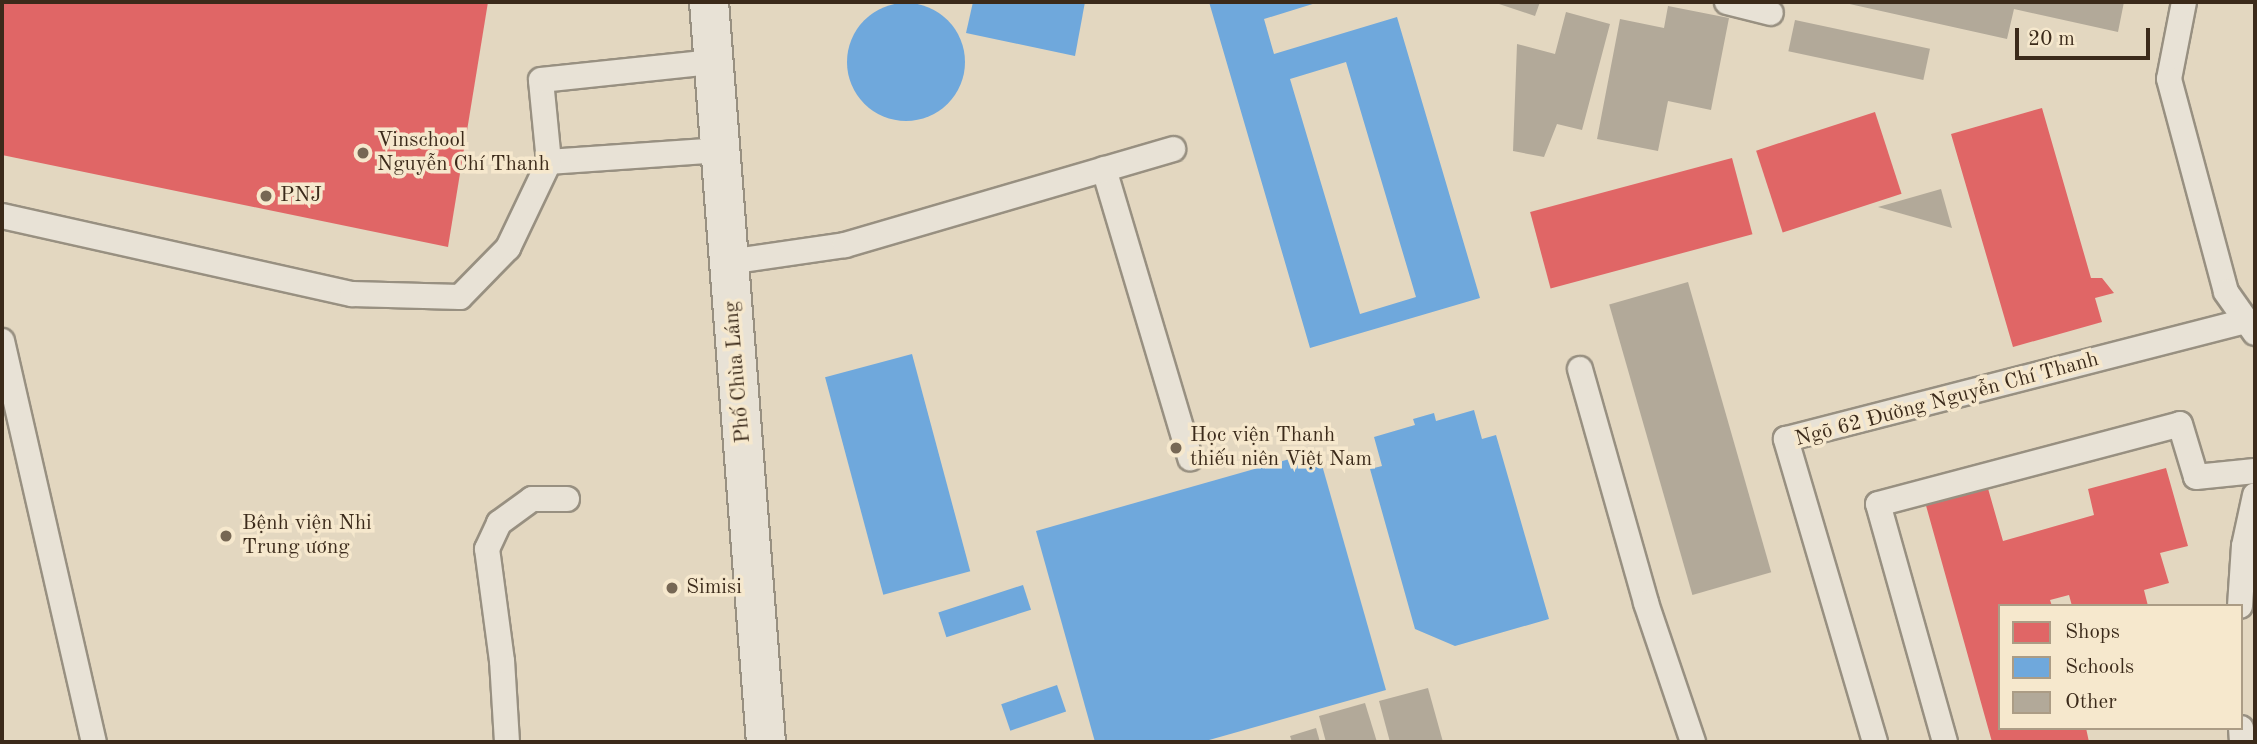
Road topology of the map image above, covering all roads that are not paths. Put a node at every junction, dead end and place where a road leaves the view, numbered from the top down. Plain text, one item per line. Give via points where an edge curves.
1 (709, 2) edge
2 (1727, 2) edge
3 (2184, 2) edge
4 (1771, 13) dead end
5 (713, 62) junction
6 (1173, 149) dead end
7 (720, 150) junction
8 (549, 162) junction
9 (1104, 169) junction
10 (2, 216) edge
11 (729, 262) junction
12 (2251, 328) edge
13 (2, 341) edge
14 (1580, 369) dead end
15 (1190, 458) dead end
16 (2255, 471) edge
17 (2255, 495) edge
18 (567, 499) dead end
19 (2240, 604) edge
20 (94, 742) edge
21 (507, 742) edge
22 (766, 742) edge
23 (1693, 742) edge
24 (1875, 742) edge
25 (1945, 742) edge

1 - 5 street, Phố Chùa Láng
2 - 4 lane
3 - 12 lane, Ngõ 62 Đường Nguyễn Chí Thanh via 2169,79 2226,292
5 - 7 street, Phố Chùa Láng
5 - 8 lane via 541,80
6 - 9 lane
7 - 8 lane
7 - 11 street, Phố Chùa Láng
8 - 10 lane via 508,248 460,297 352,294
9 - 11 lane via 845,245
9 - 15 lane
11 - 22 street, Phố Chùa Láng
12 - 24 lane, Ngõ 62 Đường Nguyễn Chí Thanh via 1786,439
13 - 20 lane
14 - 23 lane via 1646,603
16 - 25 lane via 2196,477 2180,424 1878,504
17 - 19 lane via 2244,546
18 - 21 lane via 532,499 499,523 487,550

